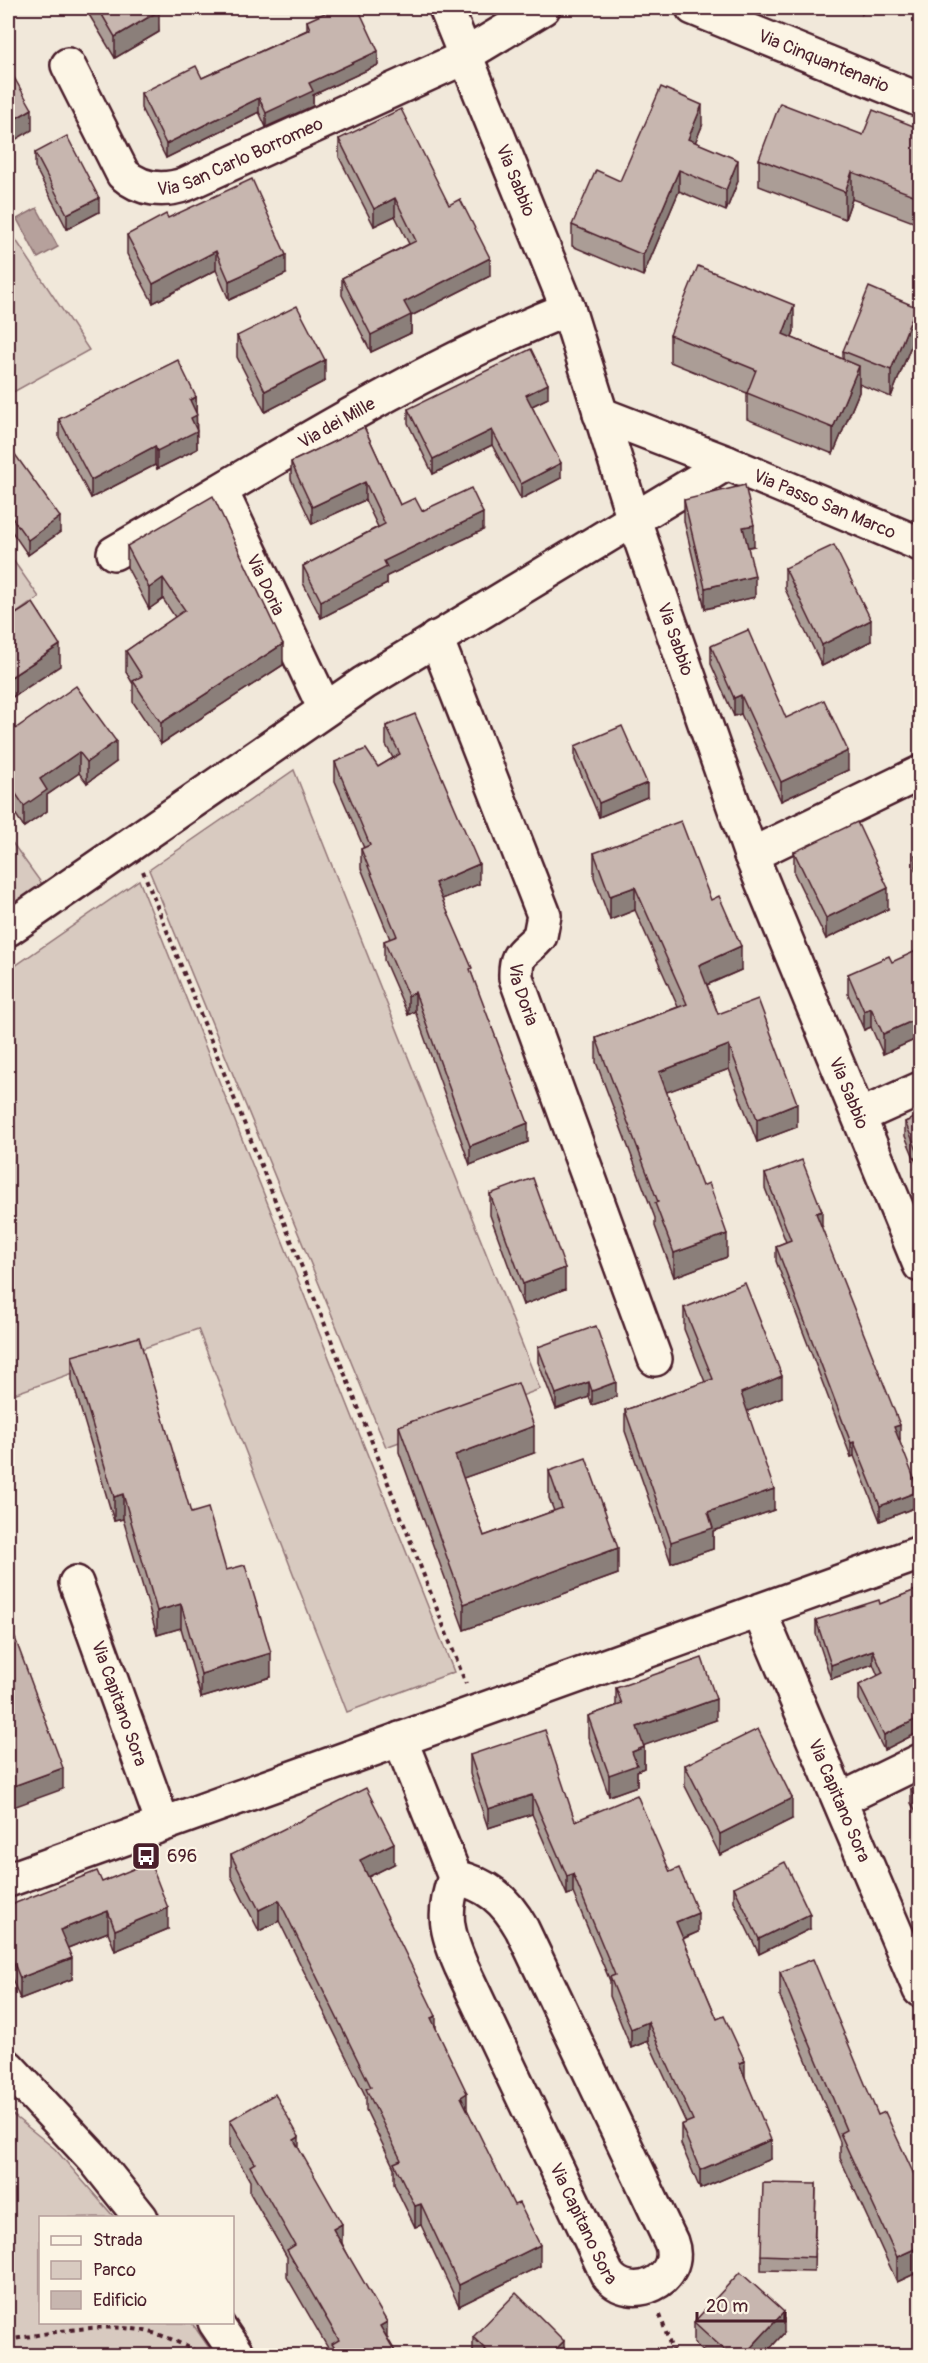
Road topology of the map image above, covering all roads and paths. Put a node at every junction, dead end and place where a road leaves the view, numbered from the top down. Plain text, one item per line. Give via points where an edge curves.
1 (446, 8) edge
2 (543, 8) edge
3 (693, 8) edge
4 (466, 54) junction
5 (68, 64) dead end
6 (921, 100) edge
7 (568, 309) junction
8 (600, 414) junction
9 (727, 463) junction
10 (221, 491) junction
11 (634, 520) junction
12 (921, 544) edge
13 (114, 553) dead end
14 (436, 638) junction
15 (325, 709) junction
16 (921, 773) edge
17 (131, 843) junction
18 (751, 855) junction
19 (8, 929) edge
20 (921, 1089) edge
21 (860, 1116) junction
22 (921, 1265) edge
23 (655, 1359) dead end
24 (921, 1553) edge
25 (76, 1583) dead end
26 (759, 1611) junction
27 (477, 1712) junction
28 (400, 1739) junction
29 (921, 1761) edge
30 (840, 1800) junction
31 (163, 1824) junction
32 (455, 1876) junction
33 (8, 1880) edge
34 (921, 1990) edge
35 (8, 2067) edge
36 (140, 2216) edge
37 (650, 2286) junction
38 (8, 2340) edge
39 (228, 2341) edge
40 (674, 2355) edge

1 - 4 street, Via Sabbio
2 - 4 street
3 - 6 street, Via Cinquantenario
4 - 5 street, Via San Carlo Borromeo via 186,184 160,189 140,185 123,174
4 - 7 street, Via Sabbio
7 - 8 street, Via Sabbio
7 - 10 street, Via dei Mille via 405,385
8 - 9 street, Via Passo San Marco
8 - 11 street, Via Sabbio
9 - 11 street
9 - 12 street, Via Passo San Marco
10 - 13 street, Via dei Mille
10 - 15 street, Via Doria
11 - 14 street
11 - 18 street, Via Sabbio
14 - 15 street
14 - 23 street, Via Doria via 544,915 540,936 516,962 516,978
15 - 17 street
16 - 18 street
17 - 19 street
17 - 27 path
18 - 21 street, Via Sabbio
20 - 21 street
21 - 22 street, Via Sabbio
24 - 26 street
25 - 31 street, Via Capitano Sora
26 - 27 street
26 - 30 street, Via Capitano Sora
27 - 28 street
28 - 31 street
28 - 32 street
29 - 30 street
30 - 34 street, Via Capitano Sora
31 - 33 street
32 - 37 street, Via Capitano Sora via 446,1917 454,1950 596,2253 617,2284 634,2289
32 - 37 street, Via Capitano Sora via 493,1891 522,1929 671,2242 674,2253 670,2268
35 - 36 street via 94,2158
37 - 40 path
38 - 39 path via 80,2328 158,2334 198,2351 212,2342

